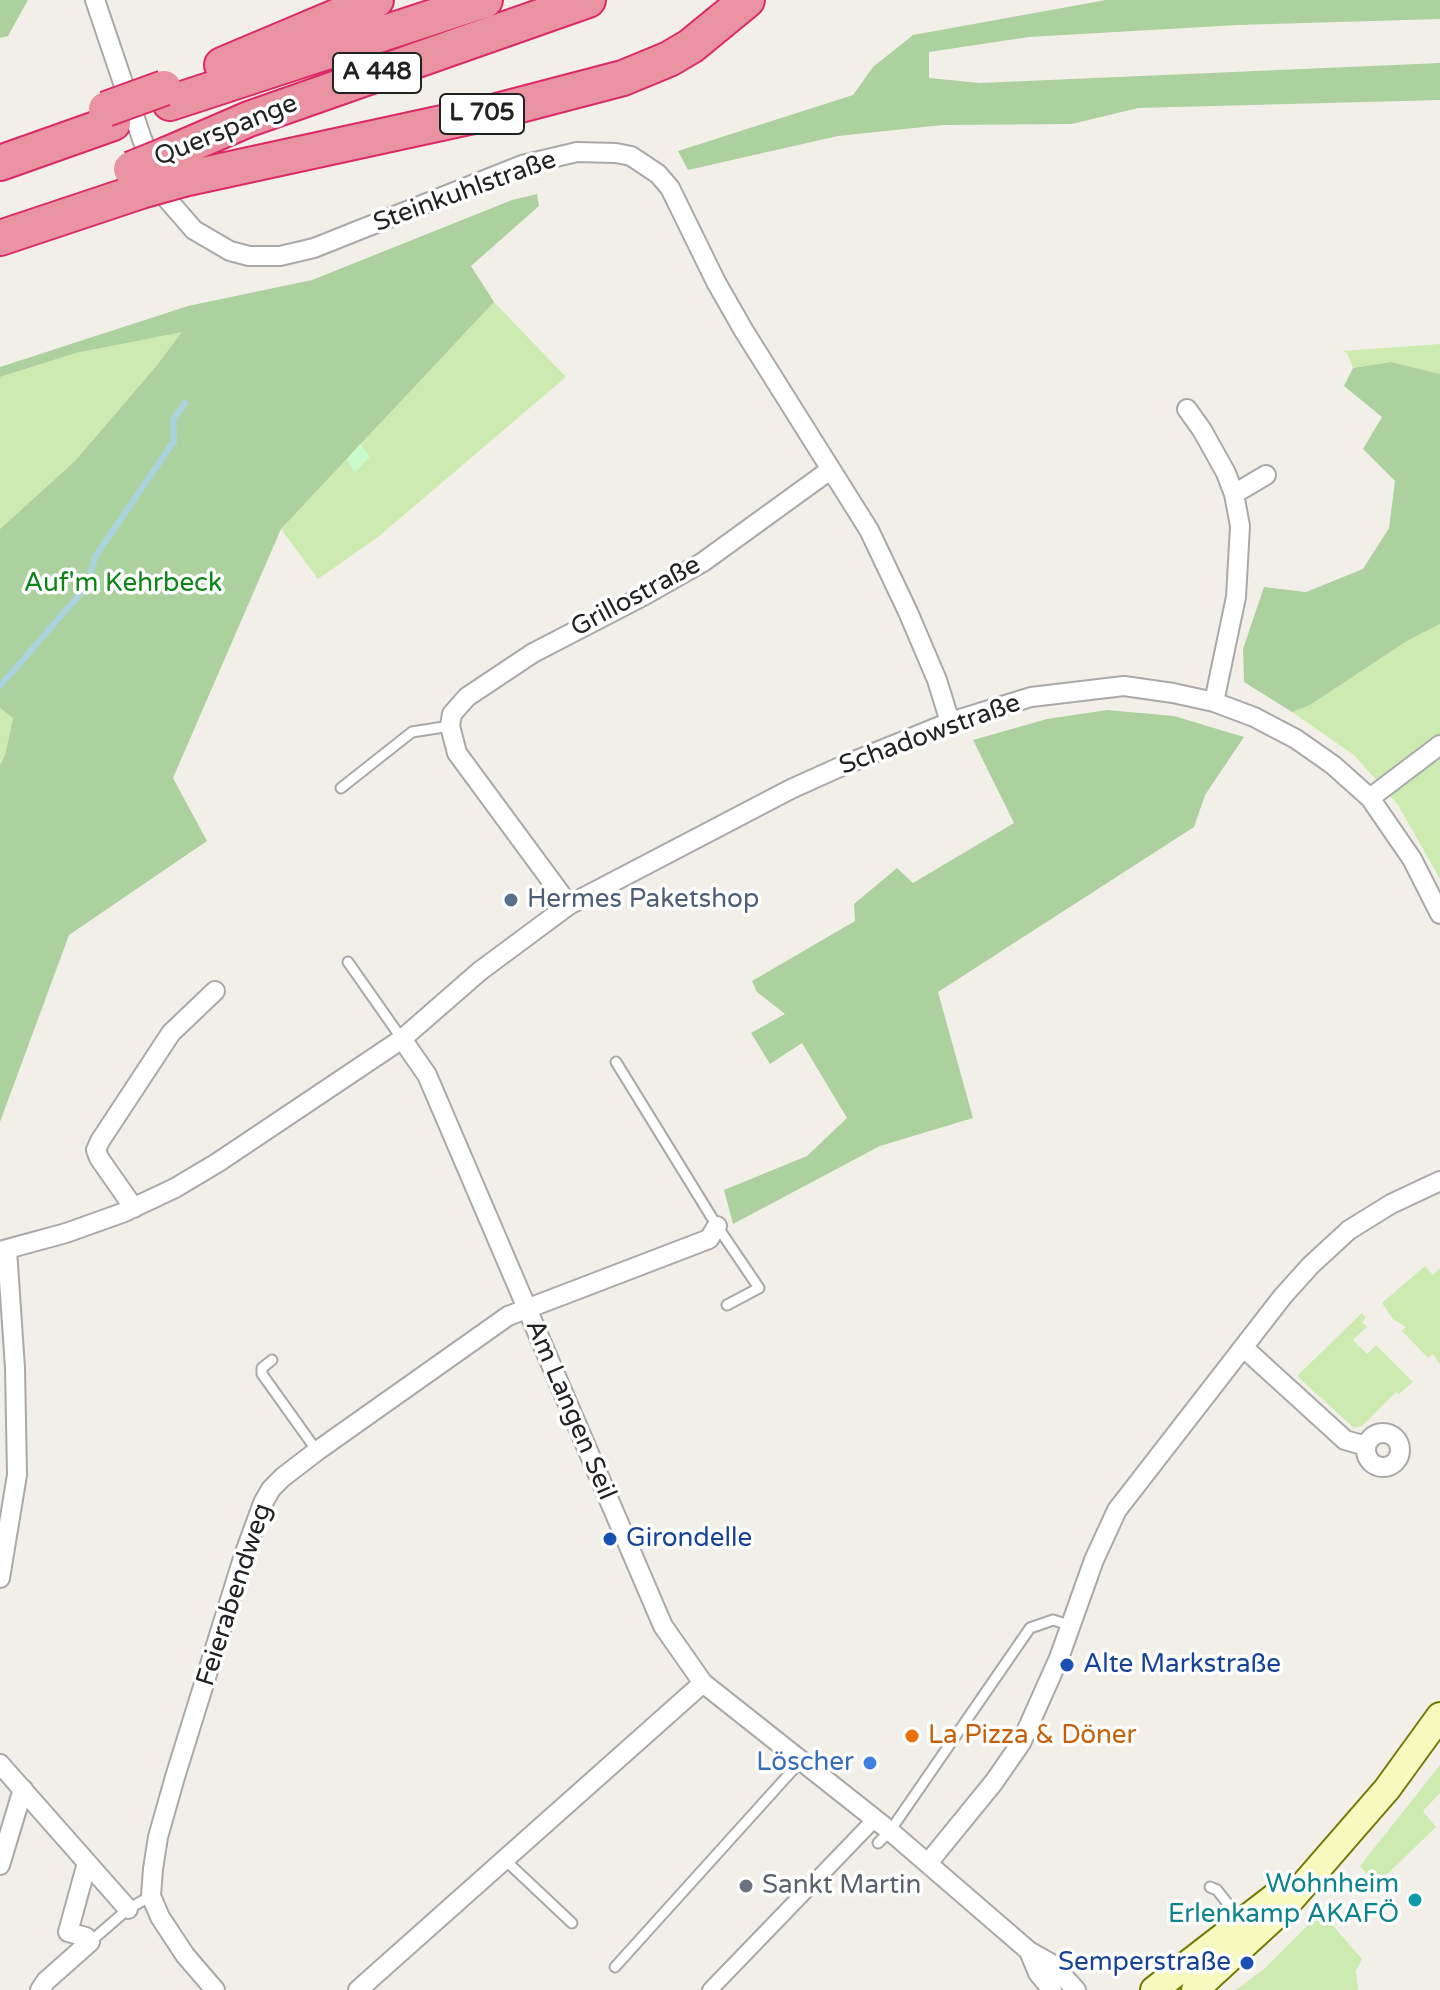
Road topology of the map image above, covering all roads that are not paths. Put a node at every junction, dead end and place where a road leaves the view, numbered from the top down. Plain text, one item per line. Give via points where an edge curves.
1 (95, 0) edge
2 (376, 0) edge
3 (485, 0) edge
4 (588, 0) edge
5 (747, 0) edge
6 (167, 95) junction
7 (110, 116) junction
8 (0, 146) edge
9 (0, 163) edge
10 (176, 167) junction
11 (136, 180) junction
12 (0, 215) edge
13 (0, 238) edge
14 (1187, 409) dead end
15 (830, 470) junction
16 (1266, 475) dead end
17 (1234, 494) junction
18 (1214, 702) junction
19 (950, 722) junction
20 (450, 726) junction
21 (1440, 745) edge
22 (341, 788) dead end
23 (1370, 798) junction
24 (569, 905) junction
25 (1440, 914) edge
26 (348, 962) dead end
27 (215, 991) dead end
28 (402, 1039) junction
29 (616, 1062) dead end
30 (1440, 1181) edge
31 (134, 1208) junction
32 (717, 1226) junction
33 (3, 1250) edge
34 (727, 1305) dead end
35 (527, 1307) junction
36 (1244, 1348) junction
37 (272, 1360) dead end
38 (1366, 1446) dead end
39 (317, 1451) junction
40 (3, 1549) edge
41 (0, 1578) edge
42 (1069, 1625) junction
43 (703, 1683) junction
44 (1440, 1716) edge
45 (800, 1762) junction
46 (0, 1764) edge
47 (23, 1789) junction
48 (881, 1831) junction
49 (504, 1859) junction
50 (87, 1863) junction
51 (928, 1863) junction
52 (0, 1865) edge
53 (1210, 1887) dead end
54 (151, 1896) junction
55 (128, 1909) junction
56 (572, 1923) dead end
57 (1248, 1929) junction
58 (90, 1942) junction
59 (1029, 1951) junction
60 (615, 1967) dead end
61 (40, 1990) edge
62 (215, 1990) edge
63 (358, 1990) edge
64 (710, 1990) edge
65 (1052, 1990) edge
66 (1076, 1990) edge
67 (1154, 1990) edge
68 (1195, 1990) edge

1 - 15 street, Steinkuhlstraße via 167,199 194,230 230,251 264,257 314,248 555,156 616,153 639,161 670,188 716,282
2 - 6 highway
3 - 6 highway, Querspange / A 448
4 - 10 highway, Querspange / A 448 via 249,119
5 - 10 highway, L 705 via 691,46 623,78 497,111
6 - 7 highway, A 448
7 - 8 highway
7 - 9 highway, A 448
10 - 11 highway, L 705, bridge
11 - 12 highway, Querspange
11 - 13 highway, L 705
14 - 17 street via 1215,451
15 - 19 street, Steinkuhlstraße via 885,561
15 - 20 street, Grillostraße via 703,562 491,680 458,704
16 - 17 street
17 - 18 street via 1239,568
18 - 19 street, Schadowstraße via 1109,687 1031,697
18 - 23 street, Schadowstraße via 1296,739
19 - 24 street, Schadowstraße via 791,789
20 - 22 lane via 412,732
20 - 24 street via 457,753
21 - 23 street
23 - 25 street, Schadowstraße via 1412,859
24 - 28 street, Schadowstraße via 480,971
26 - 28 lane
27 - 31 street via 171,1033 96,1150
28 - 31 street via 217,1163
28 - 35 street, Am Langen Seil via 427,1075
29 - 32 lane
30 - 36 street via 1349,1230 1311,1265
31 - 33 street
32 - 34 lane via 759,1288
32 - 35 street, Am Langen Seil via 709,1239
33 - 40 street via 15,1368 17,1475
35 - 39 street, Feierabendweg
35 - 43 street, Am Langen Seil via 663,1626
36 - 38 street via 1345,1440
36 - 42 street via 1117,1510
37 - 39 lane via 262,1374
39 - 54 street, Feierabendweg via 283,1477 263,1503 175,1777 158,1837
40 - 41 street
42 - 48 lane via 1053,1620 1030,1628
42 - 51 street via 1021,1743
43 - 45 street, Am Langen Seil
43 - 49 street
44 - 57 main road via 1387,1789 1281,1911
45 - 48 street, Am Langen Seil
45 - 60 lane
46 - 47 street
47 - 50 street
47 - 52 street
48 - 51 street, Am Langen Seil
48 - 64 street
49 - 56 lane
49 - 63 street
50 - 55 street
50 - 58 street via 68,1932
51 - 59 street, Am Langen Seil
53 - 57 lane
54 - 55 lane
54 - 62 street via 185,1955
55 - 58 lane
57 - 67 main road
57 - 68 main road
58 - 61 street
59 - 65 street, Am Langen Seil
59 - 66 street, Am Langen Seil via 1052,1964

